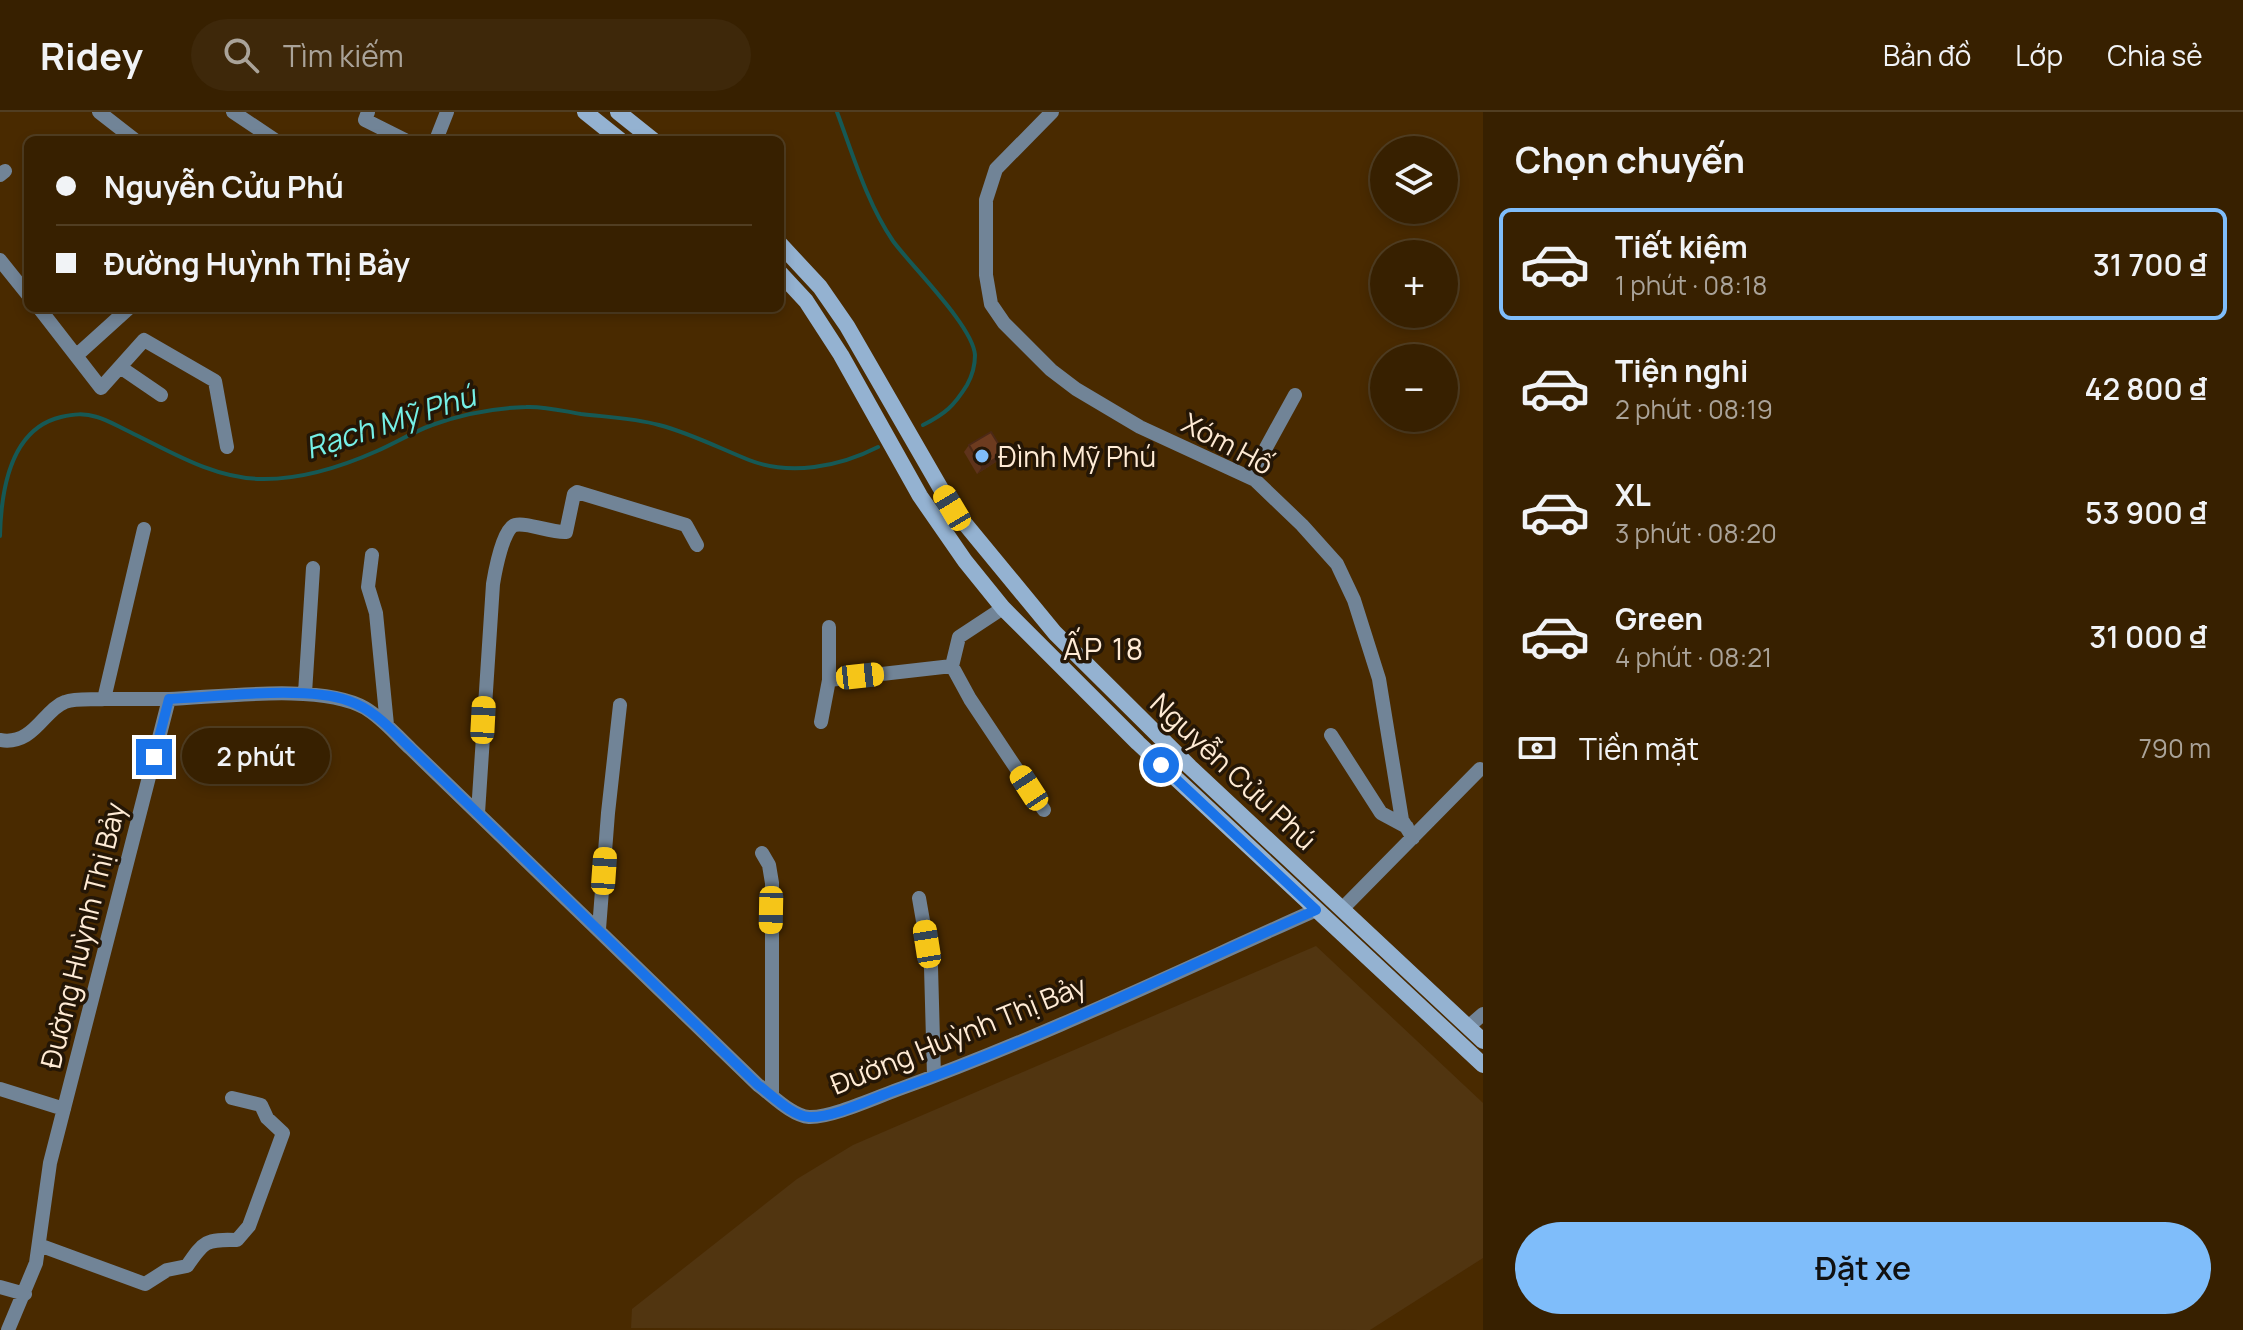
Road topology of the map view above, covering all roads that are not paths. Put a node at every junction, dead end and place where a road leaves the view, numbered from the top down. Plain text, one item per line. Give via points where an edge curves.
1 (99, 112) edge
2 (233, 112) edge
3 (368, 112) edge
4 (447, 112) edge
5 (585, 112) edge
6 (618, 112) edge
7 (1052, 112) edge
8 (130, 136) edge
9 (269, 136) edge
10 (397, 136) edge
11 (438, 136) edge
12 (615, 136) edge
13 (648, 136) edge
14 (784, 248) edge
15 (0, 260) edge
16 (784, 277) edge
17 (24, 290) edge
18 (42, 312) edge
19 (125, 312) edge
20 (77, 355) junction
21 (120, 367) junction
22 (161, 395) dead end
23 (1295, 395) dead end
24 (227, 447) dead end
25 (1250, 477) junction
26 (144, 529) dead end
27 (697, 545) dead end
28 (372, 555) dead end
29 (313, 568) dead end
30 (1003, 608) junction
31 (829, 627) dead end
32 (952, 666) junction
33 (829, 680) junction
34 (305, 693) junction
35 (104, 699) junction
36 (169, 699) junction
37 (620, 705) dead end
38 (821, 722) dead end
39 (387, 725) junction
40 (1331, 735) dead end
41 (0, 740) edge
42 (1480, 769) dead end
43 (1044, 810) dead end
44 (478, 813) junction
45 (1410, 833) junction
46 (762, 853) dead end
47 (919, 898) dead end
48 (1343, 908) junction
49 (1316, 910) junction
50 (599, 929) junction
51 (1483, 1014) edge
52 (1468, 1027) junction
53 (1483, 1041) edge
54 (1483, 1065) edge
55 (934, 1076) junction
56 (0, 1089) edge
57 (772, 1095) junction
58 (232, 1098) dead end
59 (64, 1109) junction
60 (39, 1245) junction
61 (0, 1287) edge
62 (25, 1294) junction
63 (8, 1330) edge

1 - 8 street
2 - 9 street
3 - 10 street via 365,120
4 - 11 street
5 - 12 main road
6 - 13 main road
7 - 25 street, Xóm Hố via 996,169 986,200 991,304 1051,370 1076,389 1140,427
14 - 48 main road, Nguyễn Cửu Phú via 847,326 952,508 1015,587 1138,717
15 - 17 street
16 - 30 main road, Nguyễn Cửu Phú via 841,355 920,496
18 - 20 street
19 - 20 street
20 - 21 street via 101,388
21 - 22 street
21 - 24 street via 144,340 215,381
23 - 25 street
25 - 45 street, Xóm Hố via 1337,564 1354,600 1379,679 1402,820
26 - 35 street
27 - 44 street via 686,525 577,492 566,532 517,525 509,529 493,584
28 - 39 street via 368,587 376,613
29 - 34 street
30 - 32 street via 959,637
30 - 49 main road, Nguyễn Cửu Phú
31 - 33 street
32 - 33 street
32 - 43 street
33 - 38 street
34 - 36 street, Đường Huỳnh Thị Bảy
34 - 39 street, Đường Huỳnh Thị Bảy via 348,700
35 - 36 street
35 - 41 street via 63,702 36,728 11,742
36 - 59 street, Đường Huỳnh Thị Bảy
37 - 50 street
39 - 44 street, Đường Huỳnh Thị Bảy
40 - 45 street via 1381,813
42 - 45 street
44 - 50 street, Đường Huỳnh Thị Bảy
45 - 48 street
46 - 57 street via 772,883
47 - 55 street via 931,967
48 - 49 main road
48 - 52 main road, Nguyễn Cửu Phú
49 - 54 main road, Nguyễn Cửu Phú
49 - 55 street, Đường Huỳnh Thị Bảy
50 - 57 street, Đường Huỳnh Thị Bảy
51 - 52 street
52 - 53 main road, Nguyễn Cửu Phú
55 - 57 street, Đường Huỳnh Thị Bảy via 808,1117
56 - 59 street
58 - 60 street via 261,1105 283,1133 249,1226 237,1240 211,1240 187,1266 167,1270 145,1284
59 - 60 street, Đường Huỳnh Thị Bảy via 50,1163
60 - 62 street, Đường Huỳnh Thị Bảy
61 - 62 street
62 - 63 street, Đường Huỳnh Thị Bảy

